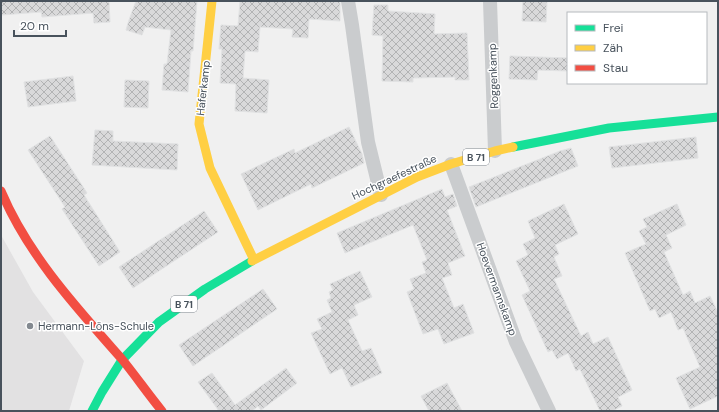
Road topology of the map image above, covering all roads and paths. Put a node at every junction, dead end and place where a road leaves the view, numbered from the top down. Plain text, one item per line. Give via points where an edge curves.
1 (212, 1) edge
2 (348, 1) edge
3 (490, 1) edge
4 (718, 117) edge
5 (495, 151) junction
6 (451, 164) junction
7 (1, 190) edge
8 (381, 195) junction
9 (254, 260) junction
10 (122, 360) junction
11 (92, 411) edge
12 (162, 411) edge
13 (549, 411) edge

1 - 9 main road, Haferkamp via 200,124 210,168
2 - 8 street via 368,142
3 - 5 street, Roggenkamp
4 - 5 main road, Hochgraefestraße / B 71 via 609,128
5 - 6 main road, Hochgraefestraße / B 71
6 - 8 main road, Hochgraefestraße / B 71 via 416,177
6 - 13 street, Hoevermannskamp via 516,342
7 - 10 main road via 11,215 39,260
8 - 9 main road, Hochgraefestraße / B 71
9 - 10 main road, Hochgraefestraße / B 71 via 205,289 159,322
10 - 11 main road, B 71
10 - 12 main road

